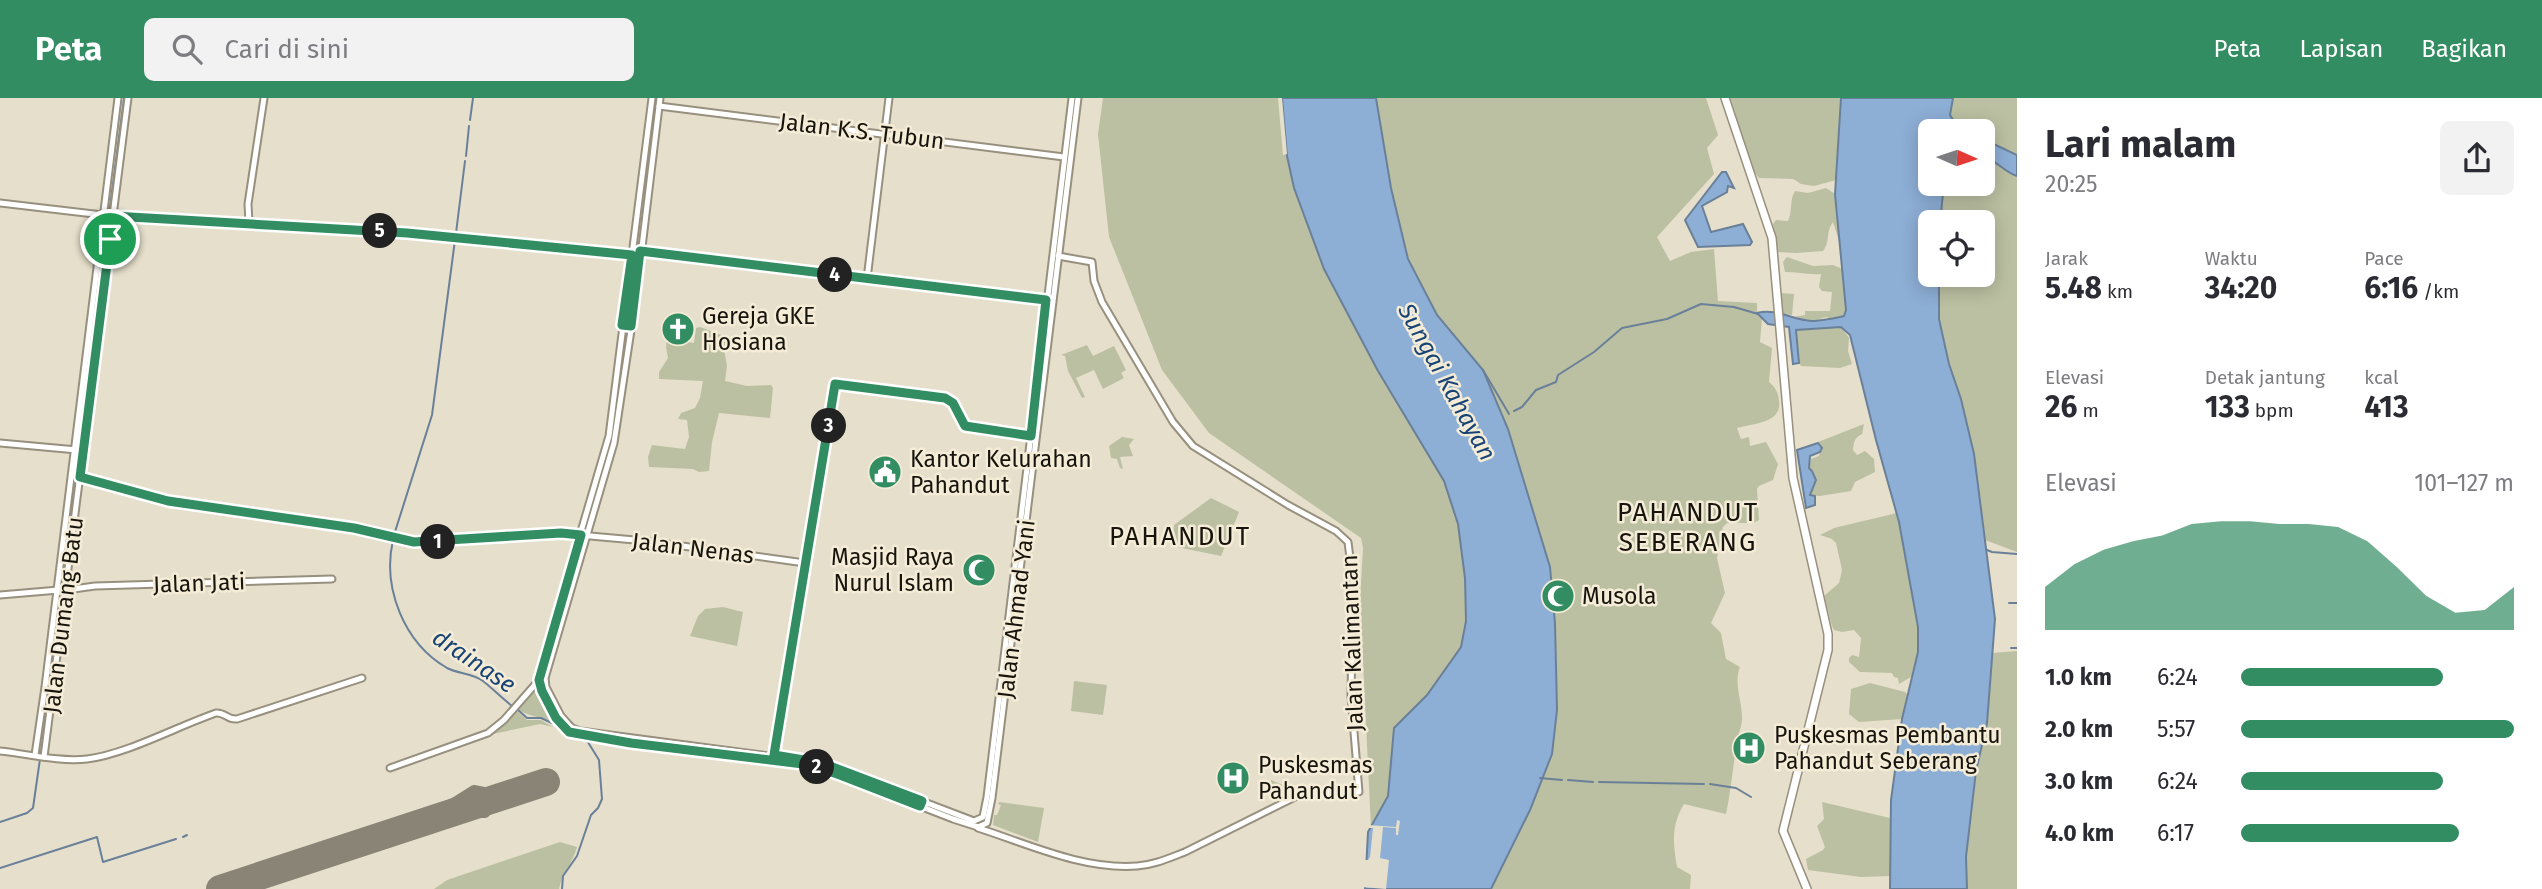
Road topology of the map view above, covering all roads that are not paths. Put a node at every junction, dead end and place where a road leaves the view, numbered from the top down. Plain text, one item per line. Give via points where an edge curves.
1 (118, 98) edge
2 (128, 98) edge
3 (264, 98) edge
4 (652, 98) edge
5 (660, 98) edge
6 (889, 98) edge
7 (1072, 98) edge
8 (1078, 98) edge
9 (1725, 98) edge
10 (659, 106) junction
11 (1073, 112) junction
12 (885, 134) junction
13 (1064, 157) junction
14 (1064, 189) junction
15 (0, 203) edge
16 (108, 215) junction
17 (249, 223) junction
18 (640, 251) junction
19 (632, 255) junction
20 (1058, 256) junction
21 (867, 279) junction
22 (1046, 300) junction
23 (622, 325) junction
24 (631, 326) junction
25 (620, 345) junction
26 (628, 346) junction
27 (1031, 436) junction
28 (0, 443) edge
29 (79, 450) junction
30 (80, 477) junction
31 (584, 536) junction
32 (1019, 559) junction
33 (805, 563) junction
34 (331, 579) dead end
35 (62, 590) junction
36 (0, 595) edge
37 (362, 678) dead end
38 (539, 680) junction
39 (544, 689) junction
40 (703, 750) junction
41 (0, 751) edge
42 (774, 755) junction
43 (39, 756) junction
44 (390, 768) dead end
45 (921, 803) junction
46 (986, 817) junction
47 (972, 826) junction
48 (994, 833) junction
49 (1807, 889) edge

1 - 16 street
2 - 16 street, Jalan Dumang Batu
3 - 17 street
4 - 19 street
5 - 10 street
6 - 12 street
7 - 11 street, Jalan Ahmad Yani
8 - 11 street, Jalan Ahmad Yani
9 - 49 highway via 1772,238 1794,486 1828,634 1828,650 1783,831
10 - 12 street, Jalan K.S. Tubun
10 - 18 street
11 - 13 street, Jalan Ahmad Yani
11 - 14 street, Jalan Ahmad Yani
12 - 13 street, Jalan K.S. Tubun
12 - 21 street
13 - 14 street, Jalan Ahmad Yani
14 - 20 street, Jalan Ahmad Yani
14 - 22 street, Jalan Ahmad Yani
15 - 16 street
16 - 17 street
16 - 29 street
16 - 29 street, Jalan Dumang Batu
17 - 19 street
18 - 21 street
18 - 24 street
19 - 23 street
20 - 32 street, Jalan Ahmad Yani
20 - 48 street, Jalan Kalimantan via 1092,262 1102,302 1173,422 1193,446 1348,542 1353,582 1350,696 1359,792 1303,793 1185,852 1137,866 1048,854
21 - 22 street
22 - 27 street, Jalan Ahmad Yani
23 - 24 street
23 - 25 street
24 - 26 street
25 - 26 street
25 - 31 street via 609,436
26 - 31 street via 614,443
27 - 32 street, Jalan Ahmad Yani
27 - 33 street via 965,426 953,403 945,398 835,384
28 - 29 street
29 - 30 street, Jalan Dumang Batu
29 - 35 street
30 - 31 street, Jalan Nenas via 168,501 396,538 433,542 561,533
30 - 35 street, Jalan Dumang Batu
31 - 33 street, Jalan Nenas
31 - 38 street
31 - 39 street
32 - 46 street, Jalan Ahmad Yani
33 - 42 street
34 - 35 street, Jalan Jati
35 - 36 street, Jalan Jati
35 - 43 street
37 - 43 street via 237,719 216,713 93,758
38 - 39 street
38 - 44 street via 482,737
39 - 40 street via 566,723 580,733
40 - 42 street
40 - 45 street via 820,768
41 - 43 street
42 - 45 street via 822,763
45 - 46 street via 974,821
45 - 47 street
46 - 47 street via 982,826
46 - 48 street
47 - 48 street

